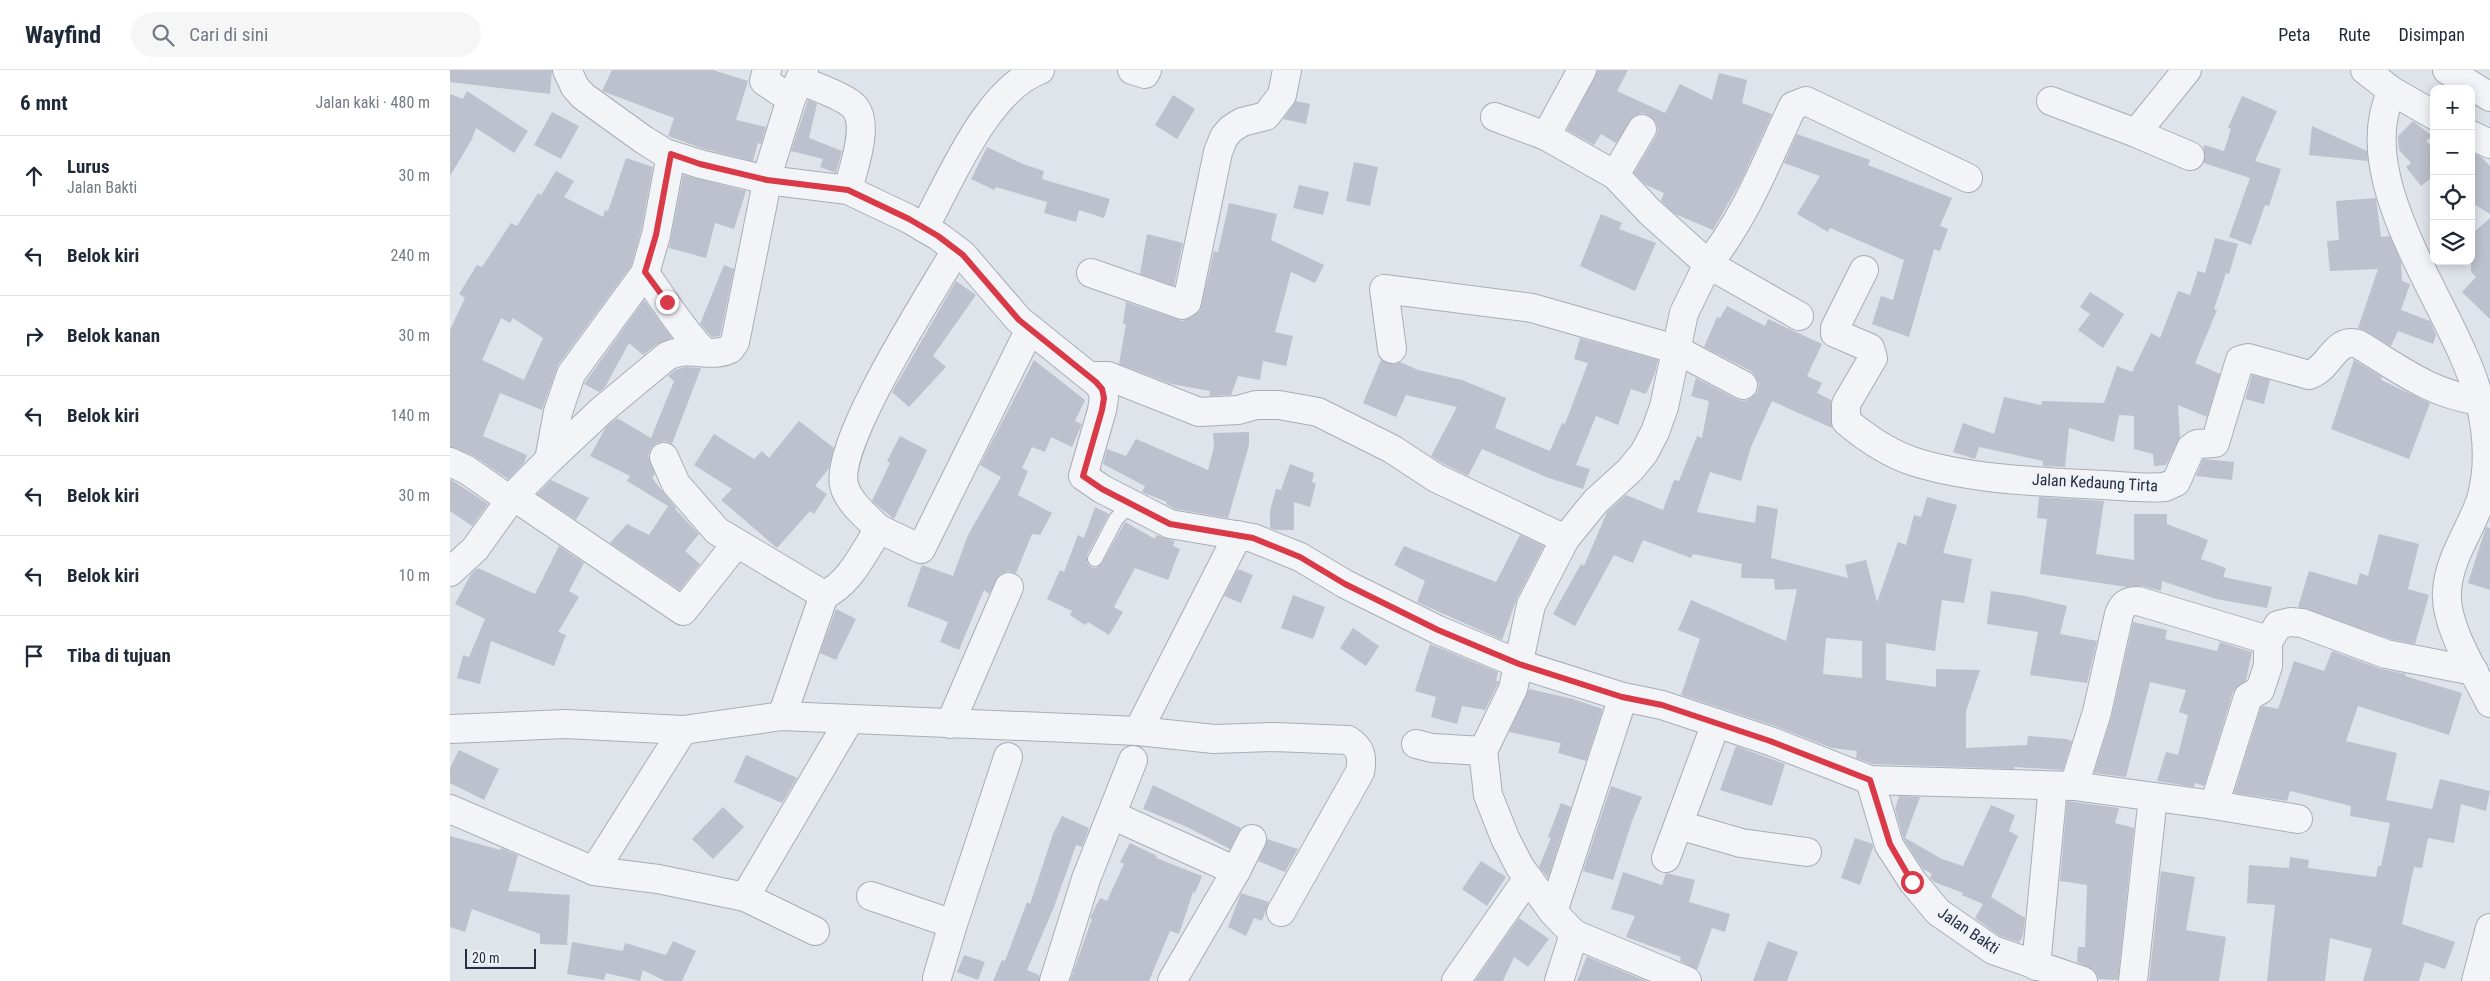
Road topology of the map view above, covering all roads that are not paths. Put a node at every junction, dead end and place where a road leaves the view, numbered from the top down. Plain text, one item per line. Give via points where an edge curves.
1 (568, 70) edge
2 (767, 70) edge
3 (1040, 70) edge
4 (1132, 70) edge
5 (1146, 70) edge
6 (1287, 70) edge
7 (1582, 70) edge
8 (2188, 70) edge
9 (2365, 70) edge
10 (2447, 70) edge
11 (798, 83) edge
12 (2392, 91) junction
13 (2490, 97) edge
14 (2051, 101) dead end
15 (2430, 113) edge
16 (1495, 117) dead end
17 (1642, 129) dead end
18 (2136, 133) junction
19 (1546, 136) junction
20 (2475, 137) edge
21 (2490, 144) edge
22 (671, 154) junction
23 (2190, 156) dead end
24 (1615, 175) junction
25 (1968, 178) dead end
26 (767, 180) junction
27 (848, 190) junction
28 (924, 228) junction
29 (956, 250) junction
30 (1708, 264) junction
31 (1864, 270) dead end
32 (645, 272) junction
33 (1091, 273) dead end
34 (1799, 316) dead end
35 (1030, 329) junction
36 (1392, 349) dead end
37 (1675, 349) junction
38 (703, 352) junction
39 (1090, 376) junction
40 (1742, 385) dead end
41 (2480, 401) junction
42 (664, 457) dead end
43 (549, 460) junction
44 (450, 462) edge
45 (512, 498) junction
46 (2486, 501) edge
47 (1130, 505) junction
48 (879, 529) junction
49 (1238, 536) junction
50 (1565, 539) junction
51 (736, 544) junction
52 (1095, 559) dead end
53 (450, 572) edge
54 (1009, 587) dead end
55 (824, 595) junction
56 (2268, 639) junction
57 (1519, 664) junction
58 (2474, 671) junction
59 (1622, 697) junction
60 (2490, 703) edge
61 (782, 716) junction
62 (850, 720) junction
63 (1716, 723) junction
64 (950, 724) junction
65 (450, 729) edge
66 (683, 730) junction
67 (1138, 731) junction
68 (1416, 744) dead end
69 (1483, 751) junction
70 (1008, 757) dead end
71 (1133, 760) dead end
72 (1870, 780) junction
73 (2063, 786) junction
74 (2153, 797) junction
75 (2214, 805) junction
76 (450, 809) edge
77 (1112, 815) junction
78 (2298, 820) dead end
79 (1679, 825) junction
80 (1252, 839) dead end
81 (1807, 852) dead end
82 (1666, 858) dead end
83 (594, 871) junction
84 (1236, 871) junction
85 (1528, 878) junction
86 (871, 896) dead end
87 (745, 897) junction
88 (1281, 912) dead end
89 (1553, 912) junction
90 (953, 924) junction
91 (2490, 928) edge
92 (815, 931) dead end
93 (1574, 934) junction
94 (2036, 966) junction
95 (940, 980) edge
96 (1054, 981) edge
97 (1172, 981) edge
98 (1456, 981) edge
99 (1559, 981) edge
100 (1687, 981) edge
101 (2083, 981) edge
102 (2133, 981) edge
103 (2476, 981) edge

1 - 22 street via 582,96 644,140
2 - 11 street via 764,81
3 - 28 street via 1031,73 990,110
4 - 5 street via 1145,74
6 - 33 street via 1282,95 1266,116 1242,122 1224,137 1218,152 1187,302 1182,305
7 - 19 street
8 - 18 street
9 - 12 street
10 - 13 street
11 - 26 street
11 - 27 street via 850,103 857,110 862,127
12 - 15 street
12 - 41 street via 2382,119 2381,142 2386,176 2408,240 2467,365
14 - 18 street
16 - 19 street
17 - 24 street
18 - 23 street
19 - 24 street
20 - 21 street
22 - 26 street
22 - 32 street via 656,235
24 - 30 street via 1650,212
25 - 30 street via 1806,101 1798,103 1793,106 1739,220
26 - 27 street
26 - 38 street via 735,342 730,350 723,353
27 - 28 street
28 - 29 street
29 - 35 street
29 - 48 street via 871,396 846,460 842,476 844,487
30 - 34 street
30 - 37 street via 1684,313
31 - 41 street, Jalan Kedaung Tirta via 1835,328 1835,334 1870,348 1873,358 1846,404 1846,421 1888,450 1914,462 1983,475 2092,484 2158,487 2171,484 2179,476 2191,448 2215,443 2240,360 2243,358 2309,375 2322,368 2339,347 2353,342 2424,386 2459,398
32 - 38 street via 678,322
32 - 43 street via 571,374 558,412
35 - 39 street
35 - 48 street via 921,549
36 - 37 street via 1384,289 1532,308
37 - 40 street
37 - 50 street via 1664,406 1644,453 1596,501
38 - 43 street via 680,350 667,356
39 - 47 street via 1102,389 1104,398 1083,476
39 - 50 street via 1108,376 1199,412 1279,405 1318,412 1392,449 1436,478
41 - 46 street via 2489,451
42 - 51 street via 676,484 697,510 717,531
43 - 45 street
44 - 45 street
45 - 51 street via 683,611
45 - 53 street via 475,549
46 - 58 street via 2450,573 2446,592 2457,635
47 - 49 street via 1170,524
47 - 52 lane via 1116,519
48 - 55 street via 838,586
49 - 57 street via 1253,538 1300,557 1345,584 1438,630
49 - 67 street
50 - 57 street via 1531,605
51 - 55 street
54 - 64 street
55 - 61 street
56 - 58 street via 2278,625 2295,622 2386,654
56 - 73 street via 2138,601 2122,606 2097,712
56 - 75 street via 2269,663 2260,690 2248,697
57 - 59 street
57 - 69 street via 1513,689
58 - 60 street
59 - 63 street via 1662,705
59 - 89 street
61 - 62 street
61 - 66 street
62 - 64 street
62 - 87 street
63 - 72 street
63 - 79 street
64 - 67 street
65 - 66 street via 564,724
66 - 83 street
67 - 88 street via 1214,739 1348,740 1357,746 1363,759 1360,772
68 - 69 street
69 - 85 street via 1488,795 1505,838
70 - 90 street
71 - 77 street
72 - 73 street
72 - 94 street, Jalan Bakti via 1890,844 1912,882 1938,912 1993,950
73 - 74 street
73 - 94 street
74 - 75 street
74 - 102 street
75 - 78 street
76 - 83 street
77 - 84 street
77 - 96 street via 1086,879
79 - 81 street via 1741,843
79 - 82 street
80 - 84 street
83 - 87 street via 658,879
84 - 97 street
85 - 89 street
85 - 98 street
86 - 90 street
87 - 92 street
89 - 93 street
90 - 95 street
91 - 103 street
93 - 99 street
93 - 100 street
94 - 101 street, Jalan Bakti

